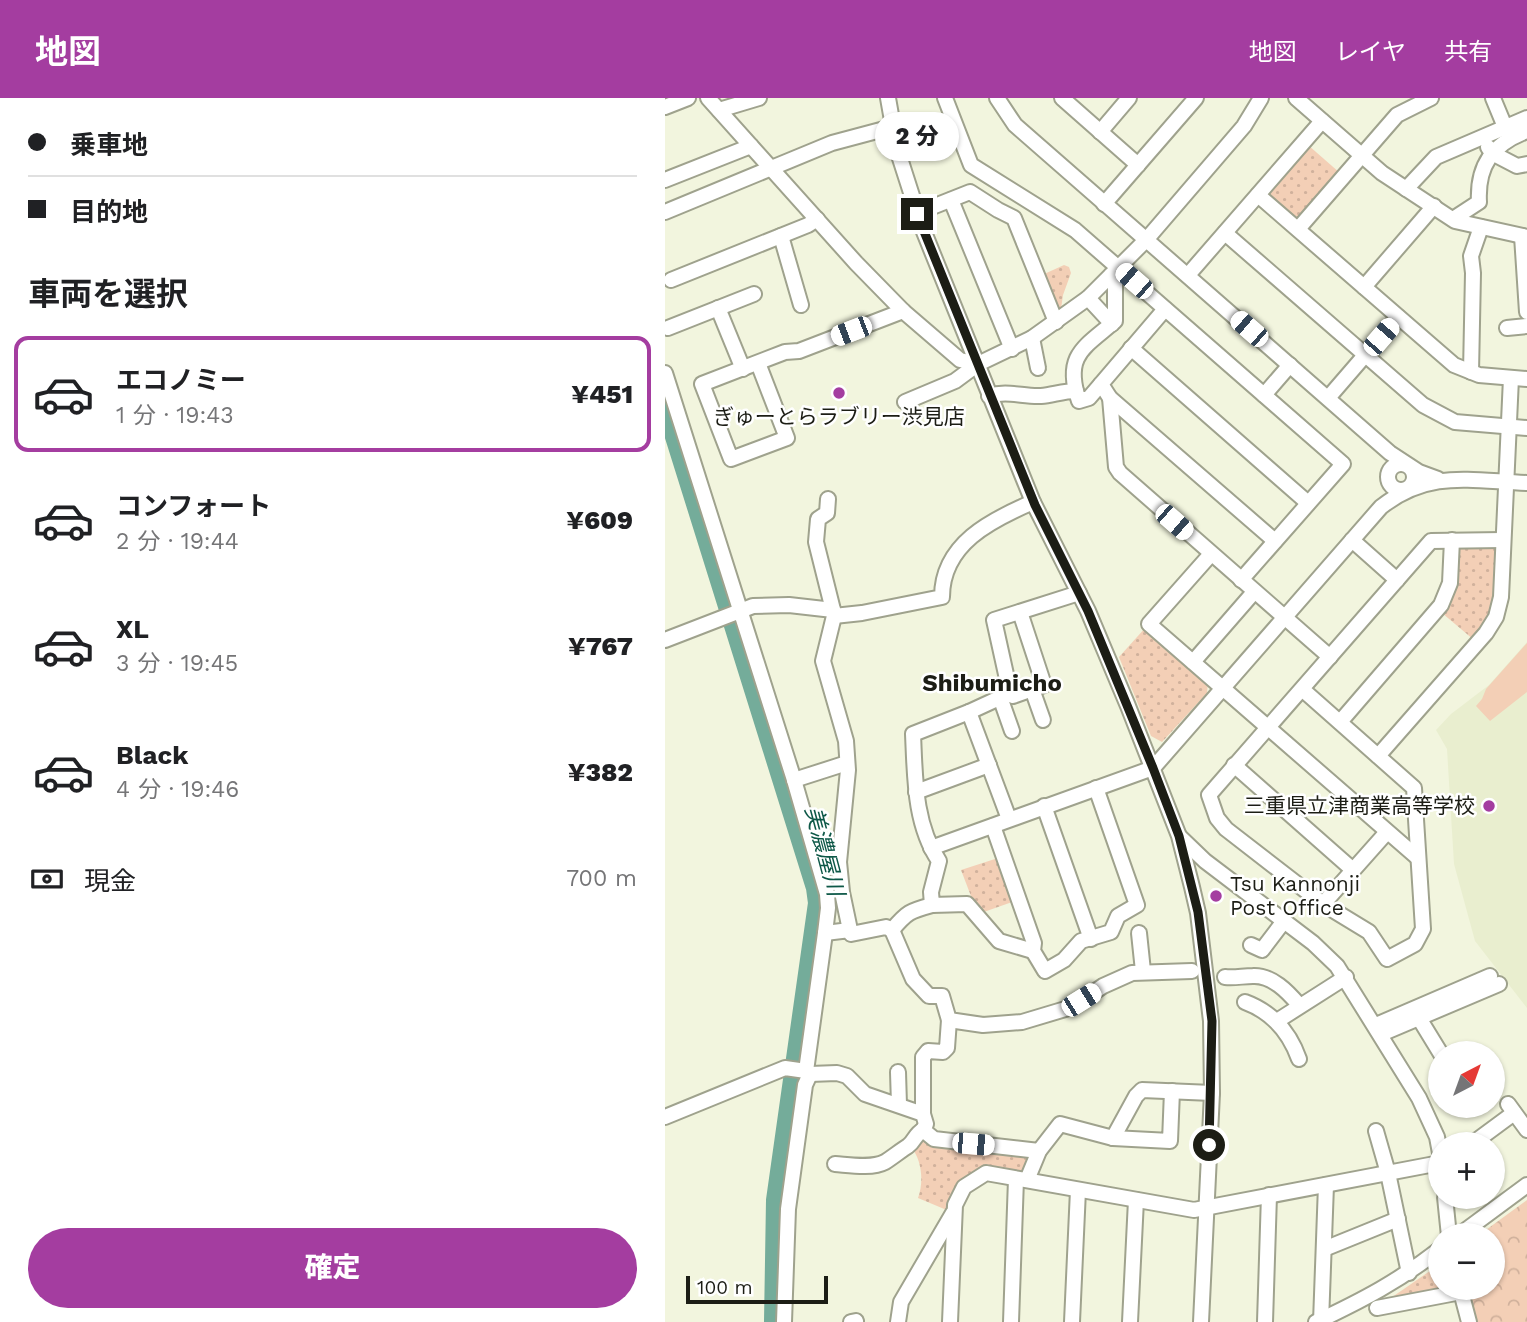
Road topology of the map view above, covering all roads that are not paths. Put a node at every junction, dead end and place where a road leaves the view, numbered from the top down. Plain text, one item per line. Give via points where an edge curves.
1 (688, 98) edge
2 (708, 98) edge
3 (759, 98) edge
4 (888, 98) edge
5 (946, 98) edge
6 (997, 98) edge
7 (1062, 98) edge
8 (1129, 98) edge
9 (1196, 98) edge
10 (1261, 98) edge
11 (1296, 98) edge
12 (1493, 98) edge
13 (1426, 99) edge
14 (665, 107) edge
15 (719, 110) junction
16 (1527, 118) edge
17 (1322, 121) junction
18 (892, 127) junction
19 (1505, 127) junction
20 (1527, 131) edge
21 (1100, 132) junction
22 (1482, 137) junction
23 (751, 146) junction
24 (1492, 153) junction
25 (1361, 155) junction
26 (1527, 164) edge
27 (1138, 165) junction
28 (772, 169) junction
29 (665, 180) edge
30 (1406, 189) junction
31 (1258, 195) junction
32 (951, 200) junction
33 (1104, 204) junction
34 (1434, 206) junction
35 (665, 212) edge
36 (917, 214) junction
37 (817, 219) junction
38 (1453, 219) junction
39 (1481, 227) junction
40 (1298, 229) junction
41 (1225, 233) junction
42 (781, 236) junction
43 (1525, 236) edge
44 (1146, 240) junction
45 (1114, 271) junction
46 (1188, 275) junction
47 (671, 280) dead end
48 (1364, 288) junction
49 (754, 294) dead end
50 (1088, 298) junction
51 (801, 305) dead end
52 (718, 308) junction
53 (1165, 309) junction
54 (903, 311) junction
55 (1527, 312) edge
56 (1398, 317) junction
57 (1056, 322) junction
58 (1112, 324) junction
59 (1527, 327) edge
60 (669, 328) dead end
61 (1507, 328) dead end
62 (1032, 338) junction
63 (1131, 348) junction
64 (1012, 349) junction
65 (1365, 356) junction
66 (758, 363) junction
67 (978, 364) junction
68 (1290, 365) junction
69 (1038, 368) dead end
70 (743, 369) junction
71 (1471, 372) junction
72 (665, 373) edge
73 (1511, 378) junction
74 (1527, 379) edge
75 (1101, 384) junction
76 (1076, 391) junction
77 (1264, 395) junction
78 (989, 396) junction
79 (1110, 398) junction
80 (1328, 398) junction
81 (905, 402) dead end
82 (1508, 428) junction
83 (1527, 428) edge
84 (1380, 444) junction
85 (1409, 466) junction
86 (1387, 475) junction
87 (1440, 480) junction
88 (1506, 482) junction
89 (1527, 483) edge
90 (1408, 490) junction
91 (828, 499) dead end
92 (1033, 502) junction
93 (1308, 503) junction
94 (1381, 507) junction
95 (1352, 540) junction
96 (1503, 540) junction
97 (1275, 541) junction
98 (1452, 541) junction
99 (1210, 554) junction
100 (1241, 580) junction
101 (1397, 580) junction
102 (1254, 592) junction
103 (1079, 593) junction
104 (739, 611) junction
105 (1020, 612) junction
106 (834, 613) junction
107 (1285, 618) junction
108 (665, 640) edge
109 (1330, 657) junction
110 (1192, 662) junction
111 (1033, 689) junction
112 (1223, 689) junction
113 (1302, 689) junction
114 (1004, 695) junction
115 (969, 712) junction
116 (1043, 720) dead end
117 (1340, 722) junction
118 (1268, 727) junction
119 (1011, 731) dead end
120 (1378, 756) junction
121 (847, 763) junction
122 (989, 765) junction
123 (1234, 765) junction
124 (1153, 768) junction
125 (794, 780) junction
126 (1096, 788) junction
127 (916, 792) junction
128 (1044, 806) junction
129 (1009, 819) junction
130 (993, 826) junction
131 (1387, 832) junction
132 (1179, 836) junction
133 (930, 848) junction
134 (1418, 858) junction
135 (1353, 870) junction
136 (1323, 904) junction
137 (932, 905) junction
138 (1284, 921) junction
139 (850, 930) junction
140 (892, 930) junction
141 (825, 933) junction
142 (1139, 933) dead end
143 (1091, 939) junction
144 (1251, 945) dead end
145 (1033, 951) junction
146 (1143, 971) junction
147 (1192, 971) dead end
148 (1225, 977) dead end
149 (1346, 977) junction
150 (1245, 1002) dead end
151 (1299, 1005) junction
152 (1419, 1018) junction
153 (949, 1020) junction
154 (1277, 1021) junction
155 (1378, 1029) junction
156 (1433, 1041) edge
157 (1299, 1059) dead end
158 (898, 1072) dead end
159 (808, 1073) junction
160 (1172, 1091) junction
161 (1212, 1093) junction
162 (899, 1105) junction
163 (923, 1114) junction
164 (1428, 1115) edge
165 (665, 1117) edge
166 (1527, 1129) edge
167 (923, 1130) junction
168 (1376, 1131) dead end
169 (1485, 1132) edge
170 (1113, 1138) junction
171 (1039, 1151) junction
172 (835, 1164) dead end
173 (1428, 1165) edge
174 (1388, 1173) junction
175 (1022, 1180) junction
176 (1326, 1185) junction
177 (1527, 1185) edge
178 (1078, 1189) junction
179 (1269, 1195) junction
180 (1136, 1200) junction
181 (1207, 1208) junction
182 (954, 1211) junction
183 (1398, 1219) junction
184 (1476, 1223) edge
185 (1324, 1249) junction
186 (1428, 1258) edge
187 (927, 1259) junction
188 (953, 1261) junction
189 (1409, 1273) junction
190 (1428, 1297) edge
191 (1464, 1300) edge
192 (1377, 1307) edge
193 (1319, 1321) edge
194 (784, 1322) edge
195 (898, 1322) edge
196 (950, 1322) edge
197 (1011, 1322) edge
198 (1072, 1322) edge
199 (1130, 1322) edge
200 (1201, 1322) edge
201 (1265, 1322) edge
202 (1469, 1322) edge

1 - 14 street
2 - 15 street
3 - 15 street
4 - 18 street
5 - 45 street via 971,165 1065,223
6 - 33 street via 1015,125
7 - 21 street
8 - 21 street
9 - 27 street
10 - 44 street via 1244,126
11 - 17 street
12 - 19 street
13 - 25 street via 1397,115
15 - 23 street
16 - 19 street
17 - 25 street
17 - 31 street
18 - 28 street via 832,144
18 - 36 street
19 - 22 street
20 - 24 street
21 - 27 street
22 - 24 street
22 - 30 street via 1436,157
23 - 28 street
23 - 29 street
24 - 26 street via 1517,166
24 - 38 street via 1479,179 1479,202
25 - 30 street
25 - 40 street
27 - 33 street
28 - 35 street
28 - 37 street
30 - 34 street
31 - 40 street
31 - 41 street
32 - 36 street
32 - 57 street via 970,192 1014,218
32 - 64 street
33 - 44 street
34 - 38 street
34 - 48 street
36 - 67 street
37 - 42 street
37 - 54 street
38 - 39 street
39 - 43 street
39 - 71 street via 1471,256
40 - 48 street
41 - 46 street
41 - 65 street
42 - 47 street
42 - 51 street
43 - 55 street
44 - 45 street
44 - 46 street
45 - 50 street
45 - 53 street
45 - 58 street
46 - 68 street
48 - 56 street
49 - 52 street
50 - 57 street
50 - 58 street
52 - 60 street
52 - 70 street
53 - 63 street
53 - 77 street
54 - 66 street
54 - 67 street via 960,360
56 - 65 street
56 - 71 street via 1454,365
57 - 62 street
58 - 76 street via 1079,354 1074,369
59 - 61 street
62 - 64 street
62 - 69 street
63 - 75 street
63 - 93 street
64 - 67 street
65 - 80 street
65 - 82 street via 1423,405 1455,422
66 - 70 street
66 - 70 street via 787,438 731,459 702,384
67 - 78 street
67 - 81 street via 955,381
68 - 77 street
68 - 80 street
71 - 73 street
72 - 104 street
73 - 74 street
73 - 82 street
75 - 76 street via 1089,398 1079,401
75 - 79 street
76 - 78 street
77 - 93 street via 1343,464
78 - 92 street
79 - 97 street
79 - 99 street via 1117,470
80 - 84 street
82 - 83 street
82 - 88 street
84 - 85 street
84 - 86 street
85 - 86 street via 1397,464
85 - 87 street
85 - 90 street via 1415,477
86 - 90 street via 1394,489
86 - 94 street
87 - 88 street
87 - 90 street
88 - 89 street
88 - 96 street
90 - 94 street
91 - 106 street via 827,513 818,519 816,542
92 - 103 street
92 - 106 street via 999,516 965,541 944,577 942,597 862,613
93 - 97 street
94 - 95 street
95 - 101 street
95 - 107 street
96 - 98 street
96 - 120 street via 1501,597 1491,627
97 - 100 street
98 - 101 street via 1431,541
98 - 117 street via 1450,583 1441,605
99 - 100 street
99 - 110 street via 1149,624
100 - 102 street
101 - 109 street
102 - 107 street
102 - 110 street
103 - 105 street
103 - 124 street
104 - 106 street via 789,605
104 - 108 street
104 - 125 street
105 - 111 street via 1044,685
105 - 114 street via 994,620 1009,688
106 - 121 street via 823,661
107 - 109 street
107 - 112 street
109 - 113 street
110 - 112 street
111 - 114 street
111 - 116 street
112 - 118 street
112 - 124 street
113 - 117 street
113 - 118 street
114 - 115 street
114 - 119 street
115 - 122 street
115 - 127 street via 913,734
117 - 120 street
118 - 123 street
118 - 131 street
120 - 134 street via 1414,788
121 - 125 street
121 - 139 street via 839,862
122 - 127 street
122 - 129 street
123 - 135 street
123 - 136 street via 1209,795 1219,822
124 - 126 street
124 - 132 street
125 - 141 street via 824,880
126 - 128 street
126 - 143 street via 1136,905 1118,916 1111,932
127 - 133 street
128 - 129 street
128 - 143 street
129 - 130 street
130 - 133 street
130 - 145 street
131 - 134 street
131 - 135 street
132 - 138 street
132 - 161 street via 1198,912 1206,972 1212,1021
133 - 137 street via 939,860
134 - 136 street via 1421,937 1387,959 1369,932
135 - 136 street
137 - 140 street via 912,909
137 - 145 street via 967,904 999,941
138 - 144 street via 1262,950
138 - 149 street
139 - 140 street via 851,934 886,927
139 - 141 street
140 - 153 street via 915,982 929,996 942,996
141 - 159 street
142 - 146 street
143 - 145 street via 1045,971
146 - 147 street
146 - 153 street via 1103,986 1072,1007 1022,1022 983,1025
148 - 151 street via 1255,975 1284,986
149 - 151 street
149 - 155 street
150 - 154 street
151 - 154 street
152 - 155 street
152 - 155 street via 1495,980
152 - 156 street
153 - 163 street via 947,1048 928,1051 923,1057
154 - 157 street
155 - 164 street
158 - 162 street
159 - 162 street via 847,1076 865,1094
159 - 165 street via 785,1068
159 - 194 street via 788,1209
160 - 161 street
160 - 170 street via 1142,1090
160 - 170 street via 1170,1141
161 - 181 street
162 - 163 street
163 - 167 street
166 - 169 street via 1511,1109
167 - 171 street via 934,1139
167 - 172 street via 884,1169
168 - 174 street
170 - 171 street via 1060,1124
171 - 175 street
173 - 174 street
174 - 176 street
174 - 183 street
175 - 178 street
175 - 182 street via 981,1175 958,1195
175 - 197 street
176 - 179 street
176 - 185 street
177 - 184 street
178 - 180 street
178 - 198 street
179 - 181 street
179 - 201 street
180 - 181 street
180 - 199 street
181 - 200 street
182 - 187 street
182 - 188 street
183 - 185 street
183 - 189 street
185 - 193 street
186 - 189 street
187 - 188 street
187 - 195 street via 901,1302
188 - 196 street
189 - 192 street
190 - 192 street
191 - 202 street
192 - 193 street

